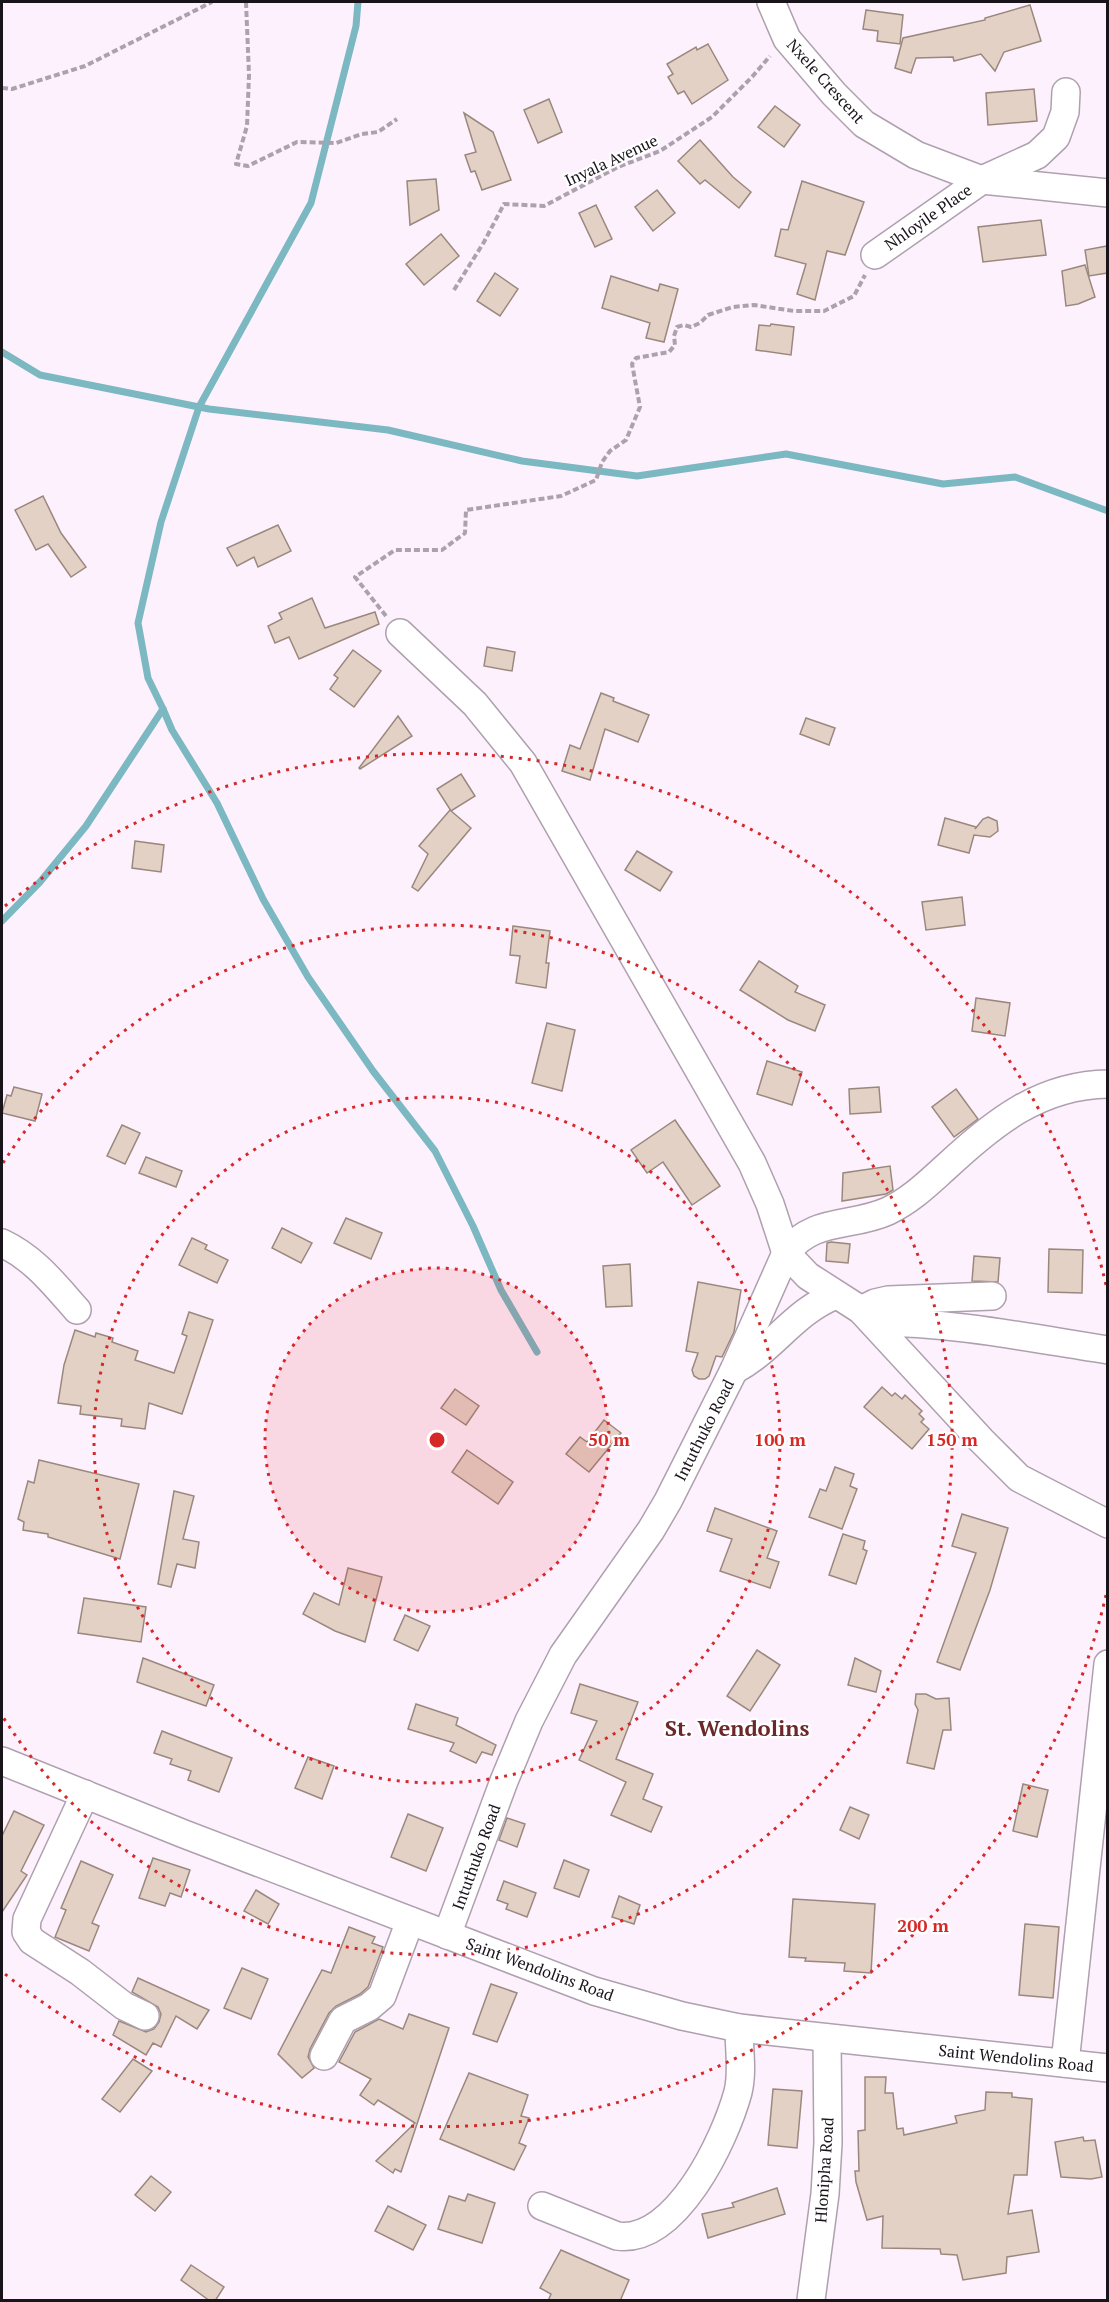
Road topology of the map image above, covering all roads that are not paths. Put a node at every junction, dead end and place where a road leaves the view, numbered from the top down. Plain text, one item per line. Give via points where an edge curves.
1 (771, 2) edge
2 (1066, 92) dead end
3 (982, 180) junction
4 (1107, 193) edge
5 (874, 255) road end
6 (400, 633) road end
7 (1107, 1084) edge
8 (2, 1243) edge
9 (786, 1253) junction
10 (836, 1295) junction
11 (992, 1296) dead end
12 (77, 1310) dead end
13 (867, 1316) junction
14 (1107, 1350) edge
15 (734, 1370) junction
16 (1107, 1524) edge
17 (1107, 1664) edge
18 (2, 1761) edge
19 (85, 1794) junction
20 (410, 1922) junction
21 (447, 1935) junction
22 (145, 2016) dead end
23 (739, 2028) junction
24 (827, 2038) junction
25 (324, 2056) dead end
26 (1065, 2063) junction
27 (1107, 2068) edge
28 (542, 2206) dead end
29 (811, 2301) edge

1 - 3 street, Nxele Crescent via 787,39 864,124 916,155
2 - 3 street, Nhloyile Place via 1065,112 1056,138 1037,155
3 - 4 street, Nxele Crescent
3 - 5 street, Nhloyile Place
6 - 9 street via 475,704 523,763 752,1163
7 - 9 street, Intuthuko Road via 1063,1089 1026,1103 907,1201 872,1217 812,1230 795,1241
8 - 12 street via 35,1263
9 - 10 street via 808,1276
9 - 15 street, Intuthuko Road
10 - 13 street
10 - 15 street via 813,1305 758,1356
11 - 13 street via 888,1300 875,1303
13 - 14 street
13 - 16 street via 1019,1478
15 - 21 street, Intuthuko Road via 668,1501 563,1655 529,1721
17 - 26 street
18 - 19 street, Saint Wendolins Road
19 - 20 street, Saint Wendolins Road
19 - 22 street via 27,1919 26,1932 32,1941 124,2006
20 - 21 street, Saint Wendolins Road
20 - 25 street via 382,1996 343,2020
21 - 23 street, Saint Wendolins Road via 594,1991
23 - 24 street, Saint Wendolins Road
23 - 28 street via 740,2077 729,2117 690,2192 665,2221 638,2236 617,2236
24 - 26 street, Saint Wendolins Road
24 - 29 street, Hlonipha Road via 825,2194
26 - 27 street, Saint Wendolins Road

